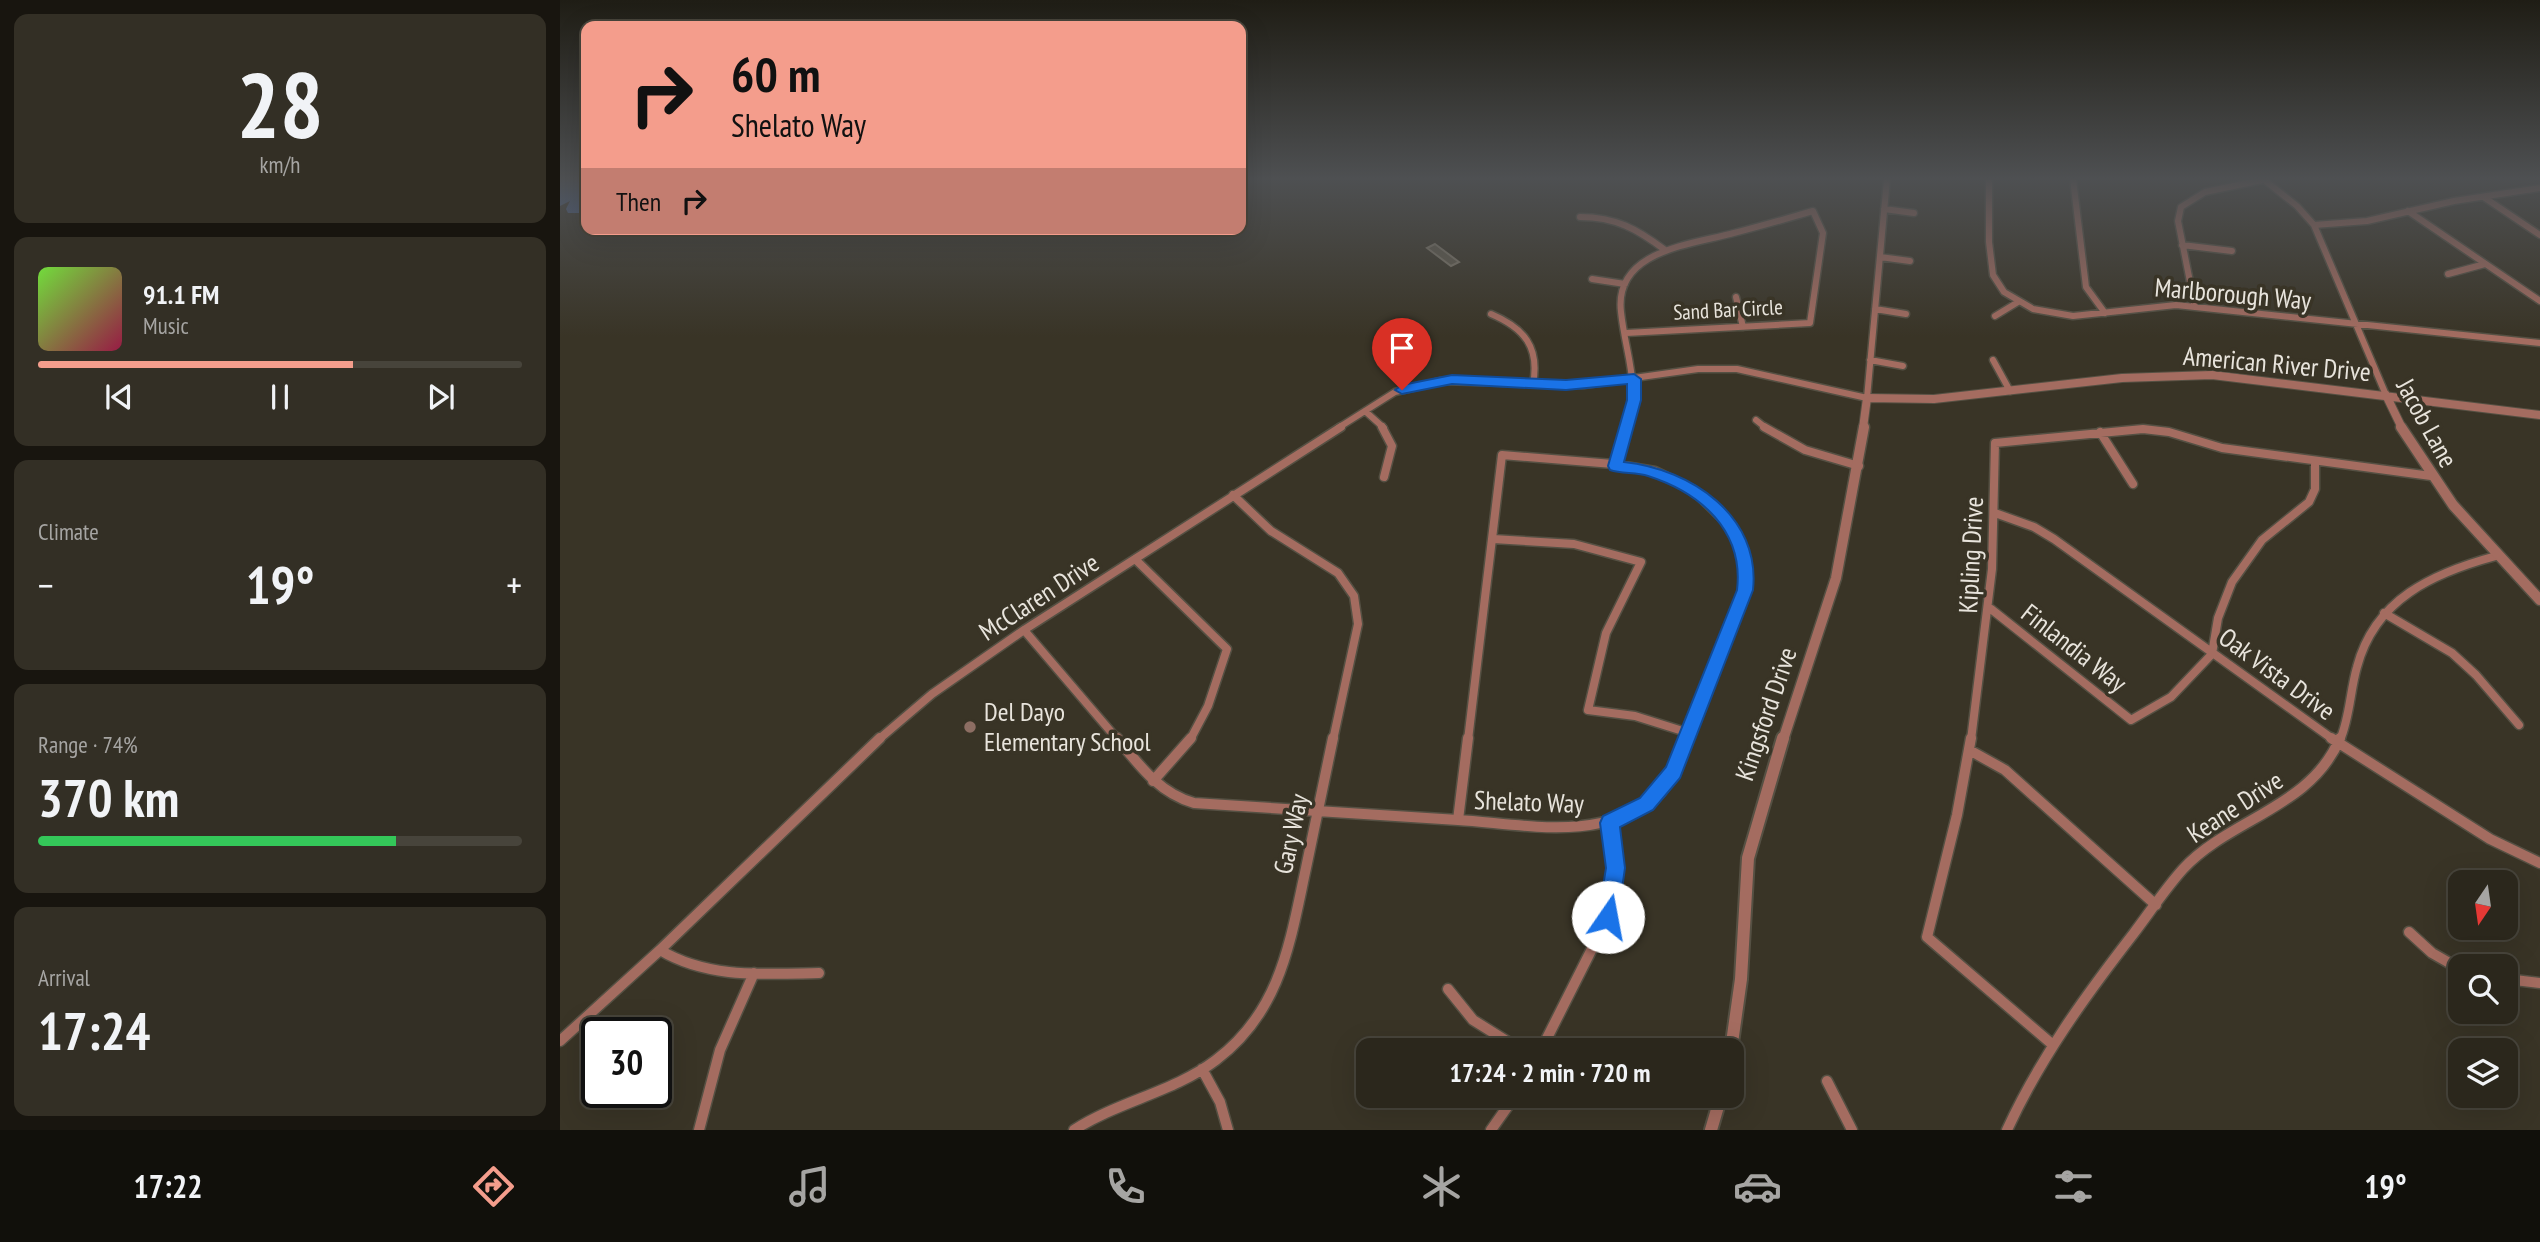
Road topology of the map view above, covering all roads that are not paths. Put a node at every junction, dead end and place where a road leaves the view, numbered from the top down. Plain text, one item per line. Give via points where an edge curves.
1 (1640, 232) edge
2 (1734, 232) edge
3 (1822, 232) edge
4 (1882, 232) edge
5 (1991, 232) edge
6 (2079, 232) edge
7 (2180, 232) edge
8 (2317, 232) edge
9 (2438, 232) edge
10 (2182, 245) junction
11 (1665, 250) junction
12 (2232, 251) dead end
13 (1880, 257) junction
14 (1910, 261) dead end
15 (2484, 264) junction
16 (2448, 274) dead end
17 (1592, 279) dead end
18 (1625, 284) junction
19 (1736, 297) dead end
20 (2540, 301) edge
21 (2018, 302) junction
22 (2195, 307) junction
23 (1875, 309) junction
24 (2105, 313) junction
25 (1491, 314) dead end
26 (1906, 314) dead end
27 (1995, 316) dead end
28 (2357, 325) junction
29 (1743, 327) junction
30 (1626, 333) junction
31 (2540, 343) edge
32 (1870, 360) junction
33 (1993, 360) dead end
34 (1903, 366) dead end
35 (1634, 379) junction
36 (1533, 384) junction
37 (2010, 391) junction
38 (2386, 396) junction
39 (1867, 398) junction
40 (1365, 411) junction
41 (2540, 415) edge
42 (1756, 420) dead end
43 (2100, 432) junction
44 (2315, 461) junction
45 (1615, 466) junction
46 (1859, 466) junction
47 (2431, 476) junction
48 (1384, 477) dead end
49 (2133, 484) dead end
50 (1233, 495) junction
51 (1995, 513) junction
52 (1493, 539) junction
53 (2496, 556) junction
54 (1135, 559) junction
55 (2540, 600) edge
56 (1991, 609) junction
57 (2384, 613) junction
58 (1024, 631) junction
59 (2212, 654) junction
60 (2518, 725) dead end
61 (1689, 733) junction
62 (2339, 744) junction
63 (1971, 751) junction
64 (1153, 781) junction
65 (1318, 811) junction
66 (1458, 820) junction
67 (1610, 823) junction
68 (2540, 863) edge
69 (2156, 905) junction
70 (2409, 932) dead end
71 (660, 950) junction
72 (2448, 962) edge
73 (820, 972) dead end
74 (754, 973) junction
75 (2518, 980) edge
76 (2540, 983) edge
77 (1448, 989) dead end
78 (1503, 1038) edge
79 (1547, 1038) edge
80 (1733, 1038) edge
81 (560, 1041) edge
82 (2053, 1045) junction
83 (1202, 1069) junction
84 (1827, 1080) dead end
85 (1507, 1108) edge
86 (1717, 1108) edge
87 (699, 1130) edge
88 (1074, 1130) edge
89 (1228, 1130) edge
90 (1491, 1130) edge
91 (1711, 1130) edge
92 (1852, 1130) edge
93 (2007, 1130) edge

1 - 11 street
2 - 11 street, Sand Bar Circle
3 - 29 street, Sand Bar Circle via 1810,323
4 - 13 street
5 - 21 street, Marlborough Way via 1993,276
6 - 24 street via 2085,287
7 - 10 street
8 - 28 street, Jacob Lane
9 - 15 street
10 - 12 street
10 - 22 street
11 - 18 street, Sand Bar Circle via 1648,258
13 - 14 street
13 - 23 street
15 - 16 street
15 - 20 street
17 - 18 street
18 - 30 street via 1620,303
19 - 29 street
21 - 24 street, Marlborough Way via 2062,317
21 - 27 street
22 - 24 street, Marlborough Way via 2144,305
22 - 28 street, Marlborough Way
23 - 26 street
23 - 32 street
25 - 36 street via 1510,323 1531,342 1538,361
28 - 31 street, Marlborough Way
28 - 38 street, Jacob Lane
29 - 30 street, Sand Bar Circle
30 - 35 street
32 - 34 street
32 - 39 street
33 - 37 street
35 - 36 street, McClaren Drive
35 - 39 street, American River Drive via 1689,369 1735,369
35 - 45 street via 1634,400
36 - 40 street, McClaren Drive via 1459,379 1430,382 1395,392
37 - 38 street, American River Drive via 2194,374
37 - 39 street, American River Drive via 1931,399
38 - 41 street, American River Drive
38 - 47 street, Jacob Lane
39 - 46 street, Kingsford Drive
40 - 48 street via 1393,441
40 - 50 street, McClaren Drive via 1312,449
42 - 46 street via 1801,450
43 - 44 street, Kipling Drive via 2155,430 2222,448
43 - 49 street
43 - 51 street, Kipling Drive via 1995,443
44 - 47 street, Kipling Drive
44 - 59 street via 2315,489 2309,502 2262,540 2232,582 2218,618
45 - 52 street, Shelato Way via 1502,455
45 - 61 street, Shelato Way via 1660,473 1696,491 1730,523 1746,555 1745,590
46 - 80 street, Kingsford Drive via 1820,633 1751,844
47 - 53 street, Jacob Lane
50 - 54 street, McClaren Drive
50 - 65 street, Gary Way via 1271,530 1338,573 1357,605 1357,624
51 - 56 street, Kipling Drive
51 - 59 street, Oak Vista Drive via 2054,539
52 - 61 street via 1574,544 1641,562 1605,630 1588,710 1634,716
52 - 66 street
53 - 55 street, Jacob Lane
53 - 57 street, Keane Drive via 2434,575 2400,596
54 - 58 street, McClaren Drive
54 - 64 street via 1227,649 1203,723 1181,754
56 - 59 street, Finlandia Way via 2131,720 2169,698
56 - 63 street, Kipling Drive
57 - 60 street via 2452,653
57 - 62 street, Keane Drive via 2361,652
58 - 64 street, Shelato Way
58 - 71 street, McClaren Drive via 896,723
59 - 62 street, Oak Vista Drive
61 - 67 street, Shelato Way via 1658,795 1635,813
62 - 68 street, Oak Vista Drive via 2490,839
62 - 69 street, Keane Drive via 2303,788 2189,862
63 - 69 street via 2005,770
63 - 82 street, Kipling Drive via 1927,937
64 - 65 street, Shelato Way via 1177,797 1201,804
65 - 66 street, Shelato Way
65 - 83 street, Gary Way via 1278,983 1241,1038
66 - 67 street, Shelato Way via 1578,827
67 - 79 street via 1616,868 1608,917
69 - 82 street, Keane Drive
70 - 72 street
71 - 74 street via 702,966
71 - 81 street, McClaren Drive
73 - 74 street
74 - 87 street via 722,1040
75 - 76 street
77 - 78 street via 1466,1014
82 - 93 street, Keane Drive
83 - 88 street, Gary Way via 1133,1098
83 - 89 street via 1220,1101
84 - 92 street
85 - 90 street
86 - 91 street

